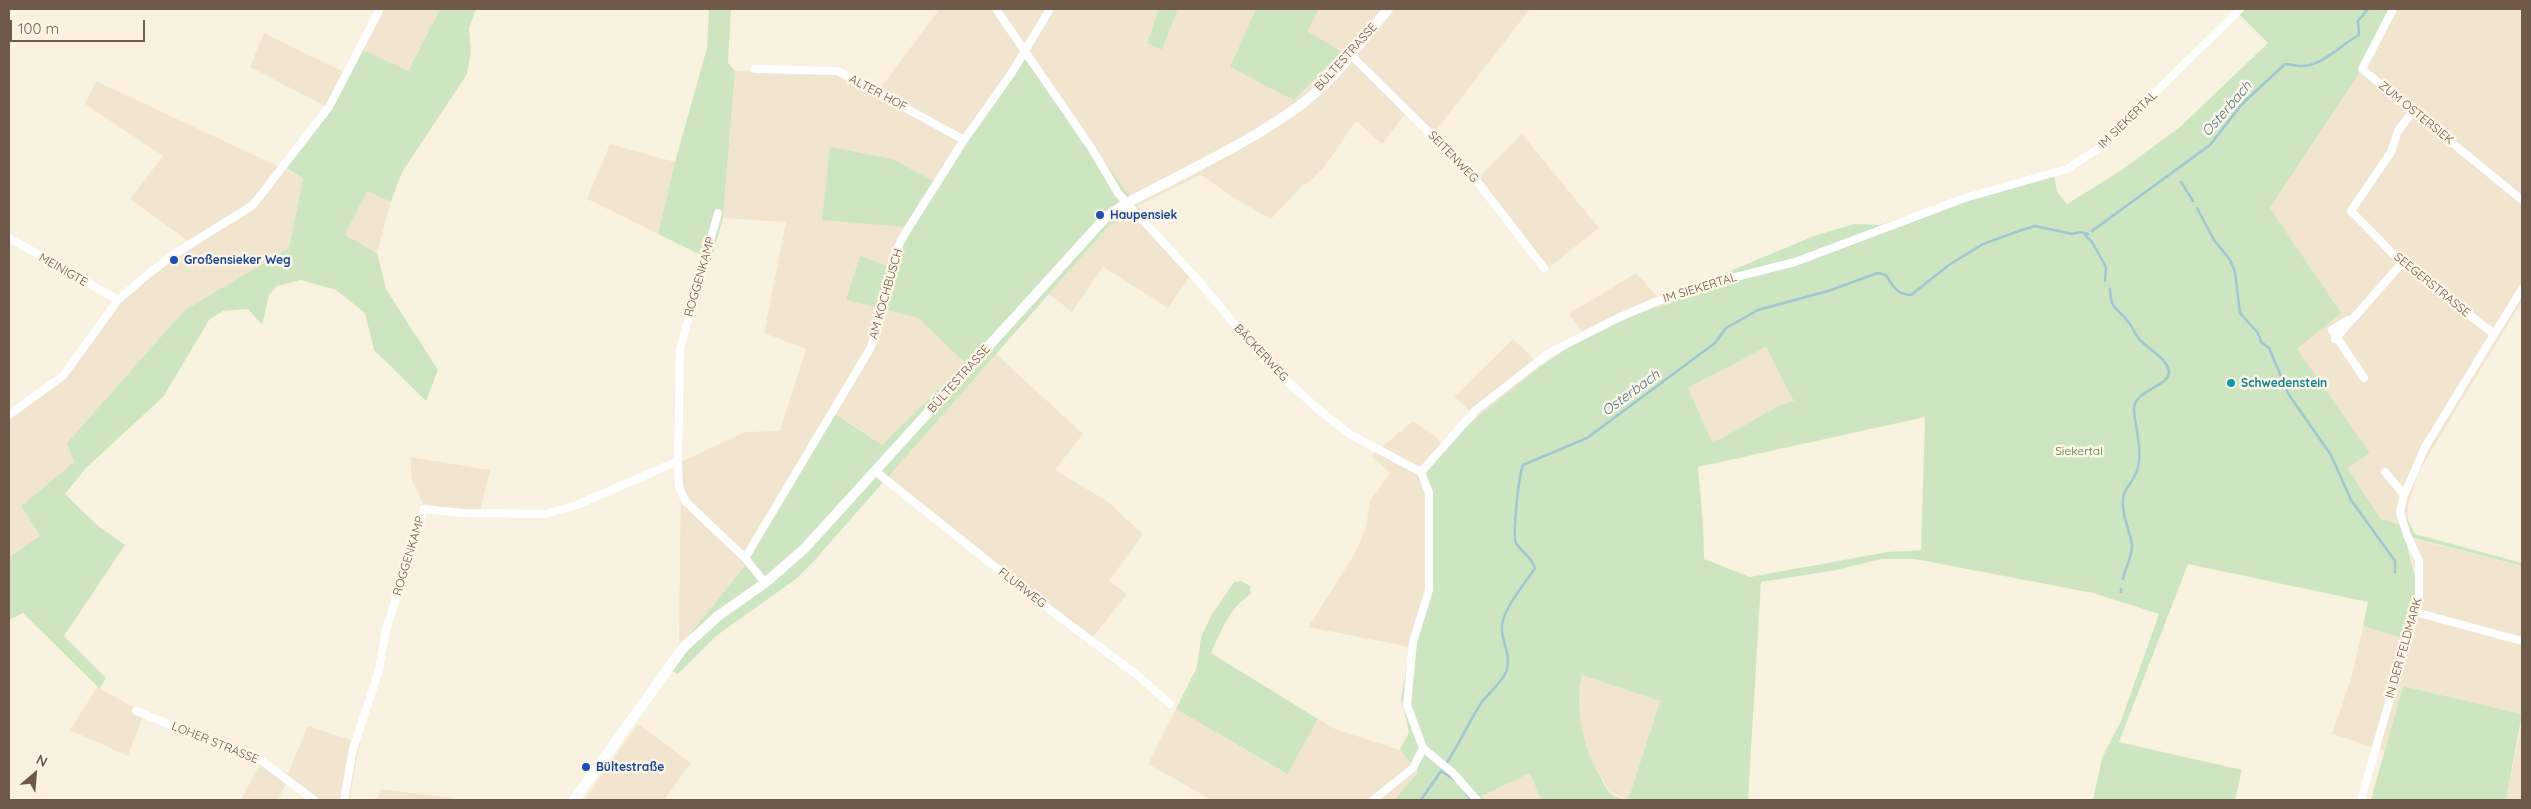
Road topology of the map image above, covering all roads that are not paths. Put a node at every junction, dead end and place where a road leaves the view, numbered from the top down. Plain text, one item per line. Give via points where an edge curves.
1 (380, 9) edge
2 (996, 9) edge
3 (1050, 9) edge
4 (1388, 9) edge
5 (2240, 9) edge
6 (2393, 9) edge
7 (1023, 50) junction
8 (1350, 55) junction
9 (756, 69) dead end
10 (2413, 111) junction
11 (964, 140) junction
12 (2522, 200) edge
13 (1127, 203) junction
14 (718, 213) dead end
15 (9, 238) edge
16 (2402, 264) junction
17 (1544, 268) dead end
18 (2522, 289) edge
19 (118, 300) junction
20 (2494, 334) junction
21 (2364, 378) dead end
22 (9, 415) edge
23 (678, 461) junction
24 (875, 471) junction
25 (1421, 472) junction
26 (2384, 472) dead end
27 (2404, 495) junction
28 (745, 558) junction
29 (765, 583) junction
30 (2415, 612) junction
31 (2522, 641) edge
32 (1170, 704) dead end
33 (136, 711) dead end
34 (1423, 748) junction
35 (314, 800) edge
36 (344, 800) edge
37 (574, 800) edge
38 (1373, 800) edge
39 (1477, 800) edge
40 (2361, 800) edge

1 - 19 street via 329,107 266,190 238,216 173,255
2 - 7 street
3 - 7 street, AM KOCHBUSCH
4 - 8 street, BÜLTESTRASSE
5 - 25 street, IM SIEKERTAL via 2098,149 2067,168 1965,198 1795,262 1716,282 1618,318 1549,353 1476,410
6 - 10 street, ZUM OSTERSIEK via 2362,69
7 - 11 street, AM KOCHBUSCH via 1011,74
7 - 13 street
8 - 13 street, BÜLTESTRASSE via 1308,99 1270,126
8 - 17 street, SEITENWEG via 1473,176
9 - 11 street, ALTER HOF via 838,71
10 - 12 street, ZUM OSTERSIEK
10 - 16 street, SEEGERSTRASSE via 2398,131 2391,152 2351,211
11 - 28 street, AM KOCHBUSCH via 897,249 870,349
13 - 24 street, BÜLTESTRASSE via 1097,226
13 - 25 street, BÄCKERWEG via 1204,286 1264,360 1351,435
14 - 23 street, ROGGENKAMP via 680,349
15 - 19 street, MEINIGTE
16 - 20 street, SEEGERSTRASSE
16 - 21 street via 2335,338
18 - 20 street, IN DER FELDMARK
19 - 22 street via 63,376
20 - 27 street, IN DER FELDMARK via 2425,447
23 - 28 street, ROGGENKAMP via 679,487 686,502
23 - 36 street, ROGGENKAMP via 577,505 544,514 424,509 386,630 379,670 353,749
24 - 29 street, BÜLTESTRASSE via 805,548
24 - 32 street, FLURWEG
25 - 34 street via 1429,494 1429,590 1413,642 1407,705
26 - 27 street
27 - 30 street, IN DER FELDMARK via 2400,512 2419,561 2419,597
28 - 29 street, ROGGENKAMP
29 - 37 street, BÜLTESTRASSE via 718,616 683,648
30 - 31 street
30 - 40 street, IN DER FELDMARK
33 - 35 street, LOHER STRASSE via 262,761
34 - 38 street via 1413,768
34 - 39 street via 1448,768

